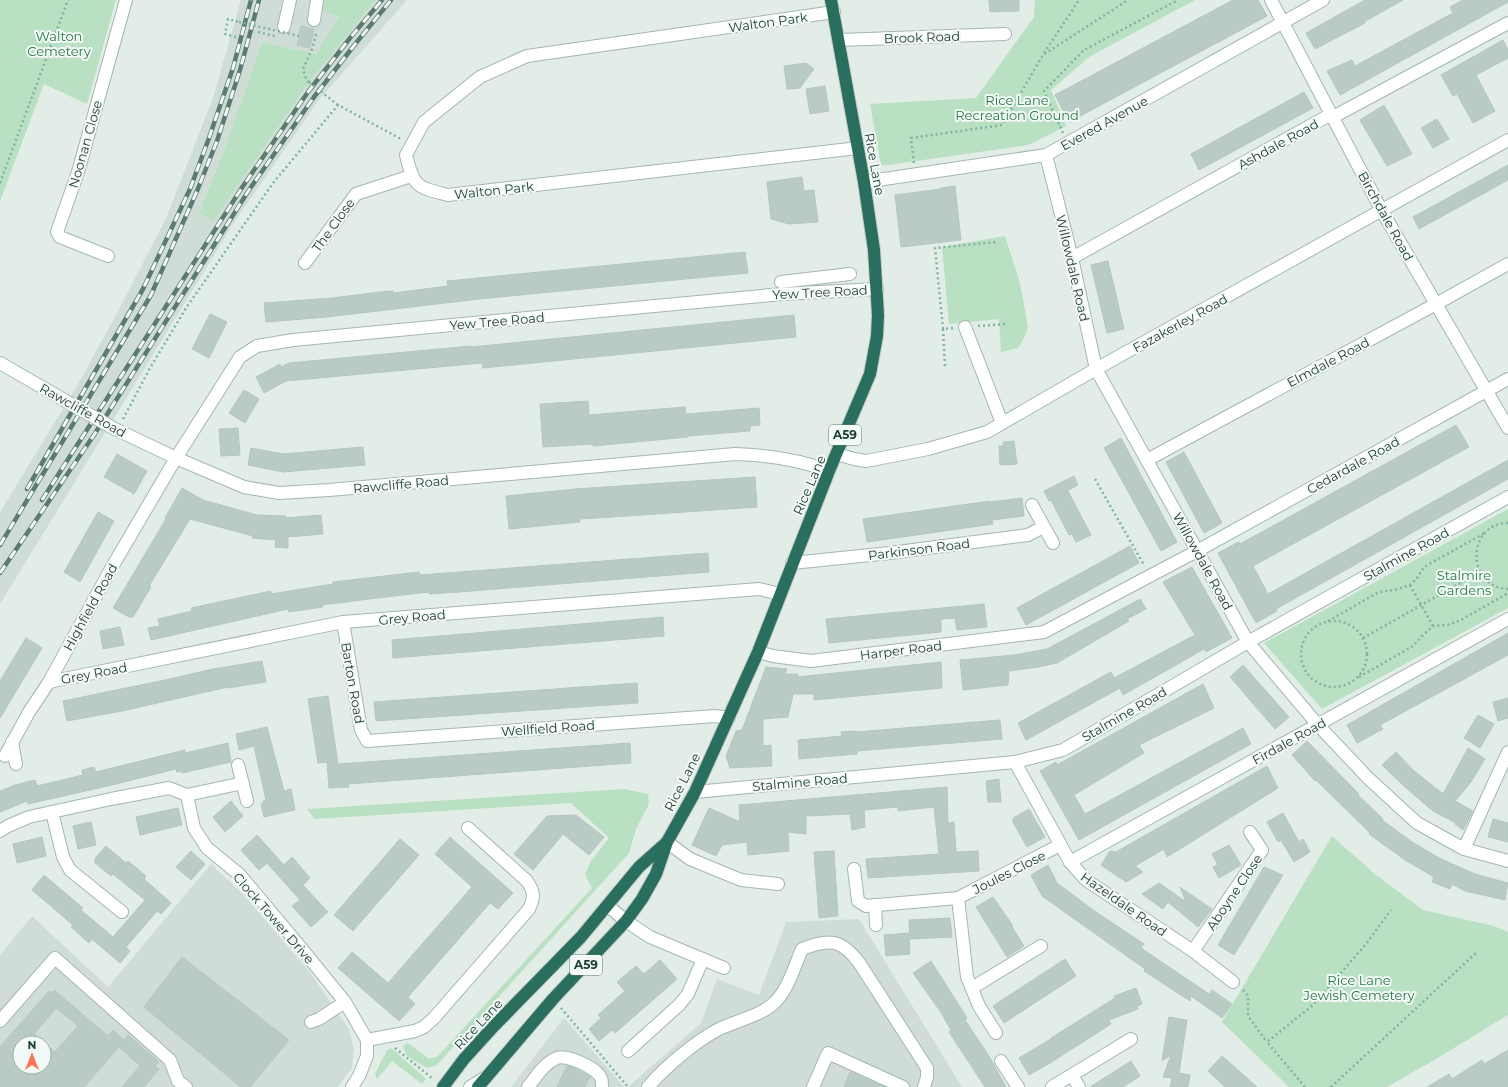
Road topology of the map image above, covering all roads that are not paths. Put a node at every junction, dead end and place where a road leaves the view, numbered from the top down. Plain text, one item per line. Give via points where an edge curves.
1 (126, 0) edge
2 (290, 0) edge
3 (317, 0) edge
4 (831, 0) edge
5 (1271, 0) edge
6 (1323, 0) edge
7 (834, 12) junction
8 (1282, 22) junction
9 (1508, 23) edge
10 (316, 25) road end
11 (284, 27) dead end
12 (1005, 34) dead end
13 (839, 40) junction
14 (1333, 117) junction
15 (1508, 140) edge
16 (858, 148) junction
17 (1046, 155) junction
18 (411, 176) junction
19 (864, 182) junction
20 (1382, 210) junction
21 (108, 256) dead end
22 (1072, 258) junction
23 (305, 263) dead end
24 (1508, 264) edge
25 (850, 274) dead end
26 (781, 282) dead end
27 (877, 289) junction
28 (1436, 304) junction
29 (965, 328) road end
30 (0, 363) edge
31 (1096, 369) junction
32 (1508, 379) edge
33 (1486, 391) junction
34 (1002, 423) junction
35 (1508, 428) edge
36 (837, 454) junction
37 (176, 458) junction
38 (1147, 460) junction
39 (829, 470) junction
40 (1508, 497) edge
41 (1032, 506) dead end
42 (1043, 527) junction
43 (1053, 542) dead end
44 (1197, 551) junction
45 (792, 564) junction
46 (780, 594) junction
47 (1508, 619) edge
48 (343, 622) junction
49 (1044, 632) joint
50 (1248, 642) junction
51 (758, 652) junction
52 (49, 682) junction
53 (729, 718) junction
54 (1318, 725) junction
55 (12, 742) junction
56 (367, 742) joint
57 (1508, 752) edge
58 (5, 756) dead end
59 (1016, 762) junction
60 (16, 764) dead end
61 (238, 765) dead end
62 (243, 783) junction
63 (695, 792) junction
64 (187, 795) junction
65 (247, 801) dead end
66 (52, 812) junction
67 (468, 828) dead end
68 (0, 831) edge
69 (1250, 832) dead end
70 (667, 842) junction
71 (1060, 845) junction
72 (1464, 849) junction
73 (1508, 861) edge
74 (1070, 862) junction
75 (854, 869) dead end
76 (778, 884) dead end
77 (958, 898) junction
78 (875, 905) junction
79 (608, 906) junction
80 (122, 912) dead end
81 (626, 921) junction
82 (876, 925) dead end
83 (1041, 946) dead end
84 (1193, 951) junction
85 (703, 959) junction
86 (724, 968) dead end
87 (1234, 982) road end
88 (972, 988) junction
89 (344, 1002) junction
90 (0, 1021) edge
91 (311, 1022) dead end
92 (996, 1033) dead end
93 (1131, 1039) dead end
94 (368, 1040) junction
95 (628, 1051) dead end
96 (1001, 1061) dead end
97 (1072, 1075) junction
98 (484, 1082) edge
99 (357, 1085) edge
100 (186, 1087) edge
101 (443, 1087) edge
102 (470, 1087) edge
103 (478, 1087) edge
104 (530, 1087) edge
105 (602, 1087) edge
106 (650, 1087) edge
107 (813, 1087) edge
108 (903, 1087) edge
109 (924, 1087) edge
110 (1018, 1087) edge
111 (1052, 1087) edge
112 (1079, 1087) edge

1 - 21 street, Noonan Close via 78,172 57,232 60,237
2 - 11 street
3 - 10 street
4 - 7 highway, Rice Lane / A59
5 - 8 street, Birchdale Road
6 - 8 street, Evered Avenue
7 - 13 highway, Rice Lane / A59
7 - 18 street, Walton Park via 527,56 480,78 424,122 406,155
8 - 14 street, Birchdale Road
8 - 17 street, Evered Avenue
9 - 14 street, Ashdale Road
12 - 13 street, Brook Road
13 - 16 highway, Rice Lane / A59
14 - 20 street, Birchdale Road
14 - 22 street, Ashdale Road via 1326,117
15 - 20 street, Fazakerley Road
16 - 18 street, Walton Park via 448,195 422,188
16 - 19 highway, Rice Lane / A59
17 - 19 street, Evered Avenue
17 - 22 street, Willowdale Road
18 - 23 street, The Close via 356,194
19 - 27 highway, Rice Lane / A59
20 - 28 street, Birchdale Road
20 - 31 street, Fazakerley Road
22 - 31 street, Willowdale Road
24 - 28 street, Elmdale Road
25 - 26 street
27 - 36 highway, Rice Lane / A59 via 877,336 873,362
27 - 37 street, Yew Tree Road via 774,295 293,340 257,346 240,357
28 - 33 street, Birchdale Road
28 - 38 street, Elmdale Road
29 - 34 street
30 - 37 street, Rawcliffe Road, bridge via 115,429
31 - 34 street, Fazakerley Road
31 - 38 street, Willowdale Road
32 - 33 street, Cedardale Road
33 - 35 street, Birchdale Road
33 - 44 street, Cedardale Road
34 - 36 street, Fazakerley Road via 987,432 899,455 866,461
36 - 39 highway, Rice Lane / A59
37 - 39 street, Rawcliffe Road via 244,487 279,493 736,454 762,455
37 - 52 street, Highfield Road
38 - 44 street, Willowdale Road
39 - 45 highway, Rice Lane / A59
40 - 50 street, Stalmine Road
41 - 42 street
42 - 43 street
42 - 45 street, Parkinson Road via 1028,535
44 - 49 street, Cedardale Road
44 - 50 street, Willowdale Road
45 - 46 highway, Rice Lane / A59
46 - 48 street, Grey Road via 759,589
46 - 51 highway, Rice Lane / A59
47 - 54 street, Firdale Road
48 - 52 street, Grey Road
48 - 56 street, Barton Road via 361,730
49 - 51 street, Harper Road via 811,661
50 - 54 street, Willowdale Road
50 - 59 street, Stalmine Road via 1063,750
51 - 53 highway, Rice Lane / A59
52 - 55 street, Highfield Road
53 - 56 street, Wellfield Road via 707,717
53 - 63 highway, Rice Lane / A59
54 - 72 street, Willowdale Road via 1368,778 1418,823
54 - 74 street, Firdale Road
55 - 58 street, Highfield Road
55 - 60 street
57 - 72 street
59 - 63 street, Stalmine Road
59 - 71 street, Hazeldale Road
61 - 62 street
62 - 64 street
62 - 65 street
63 - 70 highway, Rice Lane / A59
64 - 66 street via 169,788
64 - 89 street, Clock Tower Drive via 194,828 207,848 240,875
66 - 68 street via 29,817
66 - 80 street via 63,857 70,870
67 - 94 street via 527,881 533,890 533,900 529,908 424,1027
69 - 84 street, Aboyne Close via 1262,850
70 - 76 street via 690,859 741,880
70 - 79 highway, Rice Lane / A59 via 639,867
70 - 81 highway, Rice Lane / A59 via 656,874 642,900
71 - 74 street, Hazeldale Road
71 - 77 street, Joules Close
72 - 73 street, Willowdale Road
74 - 84 street, Hazeldale Road via 1086,880
75 - 78 street, Joules Close via 858,901 866,906
77 - 78 street, Joules Close
77 - 88 street, Joules Close via 967,977
78 - 82 street
79 - 81 street
79 - 101 highway, Rice Lane / A59 via 484,1037
81 - 85 street via 650,937
81 - 98 highway, Rice Lane / A59 via 553,999
83 - 88 street
84 - 87 street, Hazeldale Road
85 - 86 street
85 - 95 street via 688,994
88 - 92 street, Joules Close via 979,1006
89 - 91 street
89 - 94 street, Clock Tower Drive
90 - 100 street via 55,958 170,1060 178,1081
93 - 97 street
94 - 99 street via 368,1056
96 - 110 street
97 - 111 street
97 - 112 street
98 - 102 street
98 - 103 highway, Rice Lane / A59
104 - 105 street via 546,1065 558,1058 570,1058 594,1069 601,1077
106 - 109 street via 692,1047 719,1030 775,1003 782,994 802,949 812,945 834,943 843,945 856,958 923,1062 927,1077
107 - 108 street via 828,1054

